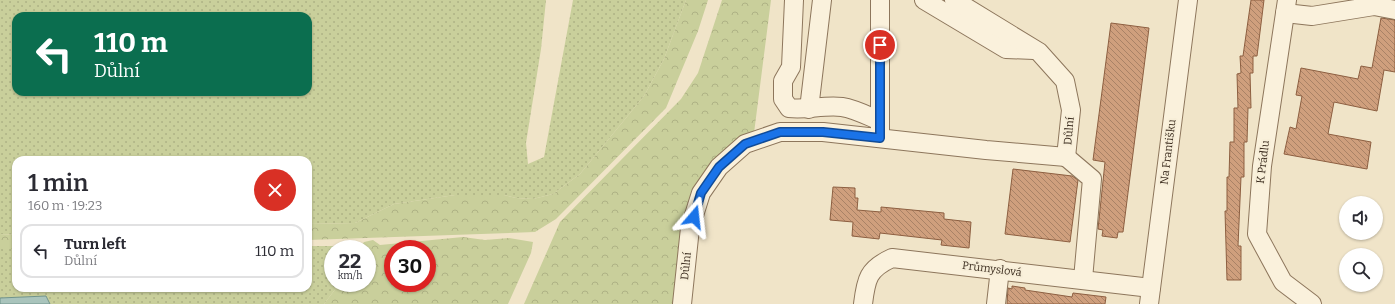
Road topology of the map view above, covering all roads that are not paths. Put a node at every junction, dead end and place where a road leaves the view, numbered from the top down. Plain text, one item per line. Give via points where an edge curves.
1 (794, 0) edge
2 (822, 0) edge
3 (880, 0) edge
4 (924, 0) edge
5 (954, 0) edge
6 (1188, 0) edge
7 (1286, 6) edge
8 (1395, 10) edge
9 (1040, 55) junction
10 (809, 109) junction
11 (880, 129) junction
12 (1066, 157) junction
13 (1000, 270) junction
14 (1082, 280) junction
15 (1150, 296) edge
16 (682, 304) edge
17 (863, 304) edge
18 (996, 304) edge
19 (1312, 304) edge

1 - 10 street via 791,67 783,81 782,99 789,108
2 - 10 street
3 - 11 street
4 - 9 street via 1006,48
5 - 9 street, Důlní
6 - 15 street, Na Františku
7 - 8 street via 1312,16 1374,6
7 - 19 street, K Prádlu via 1262,166 1257,234 1283,282
9 - 12 street, Důlní via 1065,81 1071,110
10 - 11 street via 841,107 854,110
11 - 12 street, Důlní via 986,150
11 - 16 street, Důlní via 780,132 745,144 719,167 701,193 690,228
12 - 14 street via 1092,179
13 - 14 street, Průmyslová
13 - 17 street, Průmyslová via 892,258 877,265 869,277
13 - 18 street
14 - 15 street, Průmyslová

